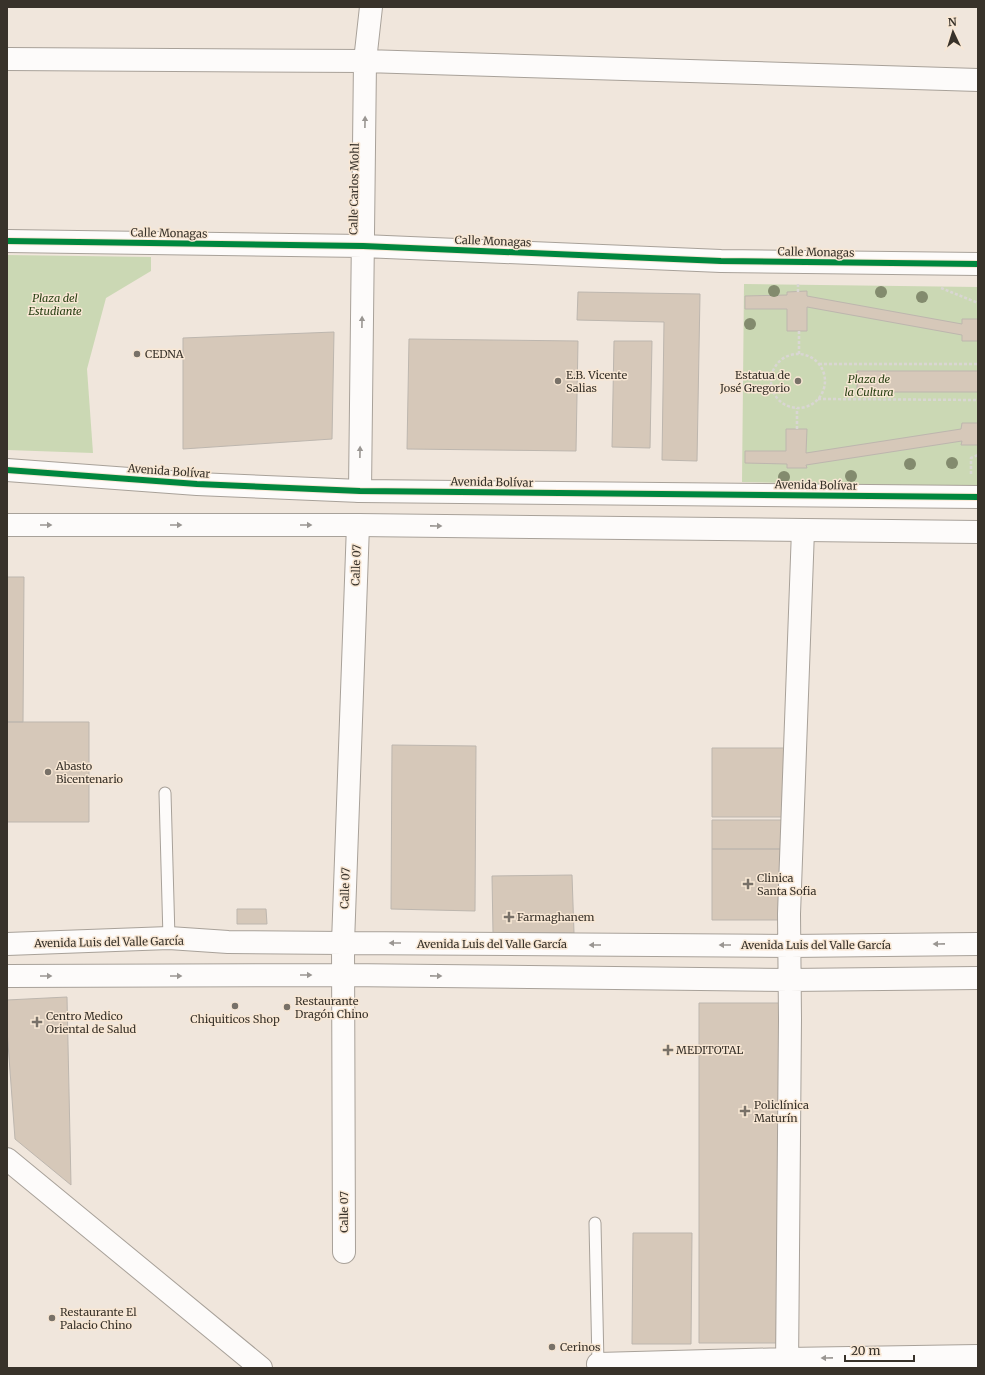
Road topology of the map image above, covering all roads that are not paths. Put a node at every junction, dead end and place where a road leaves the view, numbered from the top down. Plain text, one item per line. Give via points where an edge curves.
1 (371, 7) edge
2 (7, 59) edge
3 (366, 61) junction
4 (978, 80) edge
5 (7, 241) edge
6 (363, 246) junction
7 (978, 264) edge
8 (7, 470) edge
9 (360, 491) junction
10 (978, 497) edge
11 (7, 525) edge
12 (358, 525) junction
13 (803, 530) junction
14 (978, 532) edge
15 (165, 793) dead end
16 (169, 938) junction
17 (343, 943) junction
18 (7, 944) edge
19 (978, 944) edge
20 (790, 946) junction
21 (344, 975) junction
22 (7, 976) edge
23 (978, 978) edge
24 (789, 980) junction
25 (7, 1159) edge
26 (595, 1223) dead end
27 (344, 1252) dead end
28 (978, 1356) edge
29 (787, 1364) edge
30 (598, 1366) edge
31 (261, 1368) edge

1 - 3 street, Calle Carlos Mohl
2 - 3 street
3 - 4 street
6 -> 3 street, Calle Carlos Mohl
5 - 6 street, Calle Monagas
6 - 7 street, Calle Monagas via 721,261
9 -> 6 street, Calle Carlos Mohl
8 - 9 street, Avenida Bolívar via 197,484
9 - 10 street, Avenida Bolívar
11 -> 12 street
12 -> 13 street
12 - 17 street, Calle 07
13 - 14 street
13 - 20 street
15 - 16 lane
16 - 17 street, Avenida Luis del Valle García via 228,942
16 - 18 street, Avenida Luis del Valle García
20 -> 17 street, Avenida Luis del Valle García
17 - 21 street, Calle 07
19 -> 20 street, Avenida Luis del Valle García
20 - 24 street
22 -> 21 street
21 -> 24 street
21 - 27 street, Calle 07
23 - 24 street
24 - 29 street
25 - 31 street
26 - 30 lane
28 -> 29 street
29 - 30 street

